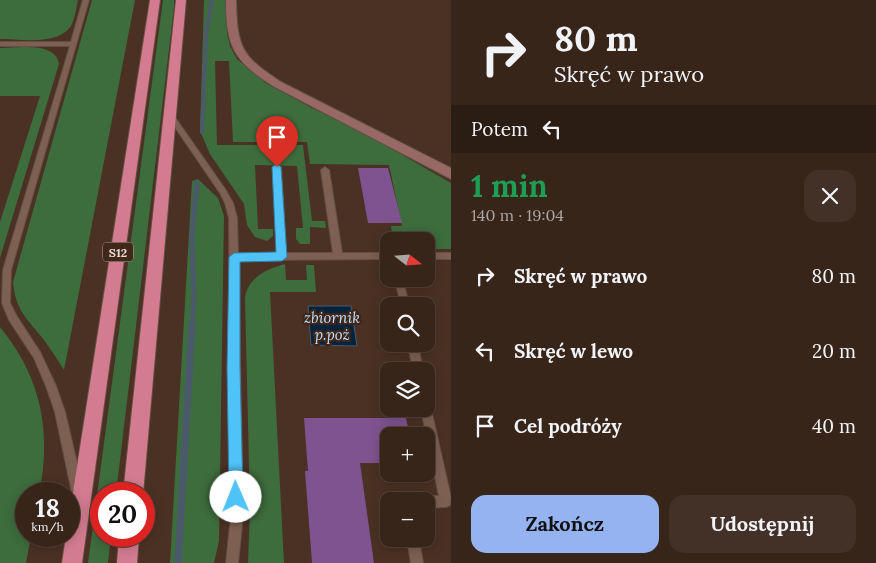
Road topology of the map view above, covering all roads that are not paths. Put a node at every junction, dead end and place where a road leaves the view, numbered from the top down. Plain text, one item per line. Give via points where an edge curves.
1 (86, 0) edge
2 (155, 0) edge
3 (181, 0) edge
4 (231, 0) edge
5 (0, 44) edge
6 (73, 44) junction
7 (170, 114) junction
8 (277, 167) dead end
9 (448, 169) edge
10 (326, 170) dead end
11 (338, 256) junction
12 (380, 256) edge
13 (435, 256) edge
14 (451, 256) edge
15 (234, 257) junction
16 (282, 257) junction
17 (428, 417) edge
18 (75, 482) edge
19 (134, 482) edge
20 (435, 502) edge
21 (80, 504) edge
22 (74, 547) edge
23 (128, 547) edge
24 (414, 547) edge
25 (72, 563) edge
26 (126, 563) edge
27 (232, 563) edge
28 (417, 563) edge

1 - 6 lane
2 - 21 highway, S12
3 - 7 highway
4 - 9 street via 233,42 258,72
5 - 6 lane
6 - 18 lane via 7,270 5,294 12,317 37,355 51,386
7 - 15 lane via 230,203
7 - 19 highway
8 - 16 lane
10 - 11 lane
11 - 12 lane
11 - 16 lane
13 - 14 lane
15 - 16 lane
15 - 27 lane via 237,516
17 - 20 lane via 446,501
22 - 25 highway, S12
23 - 26 highway
24 - 28 lane

